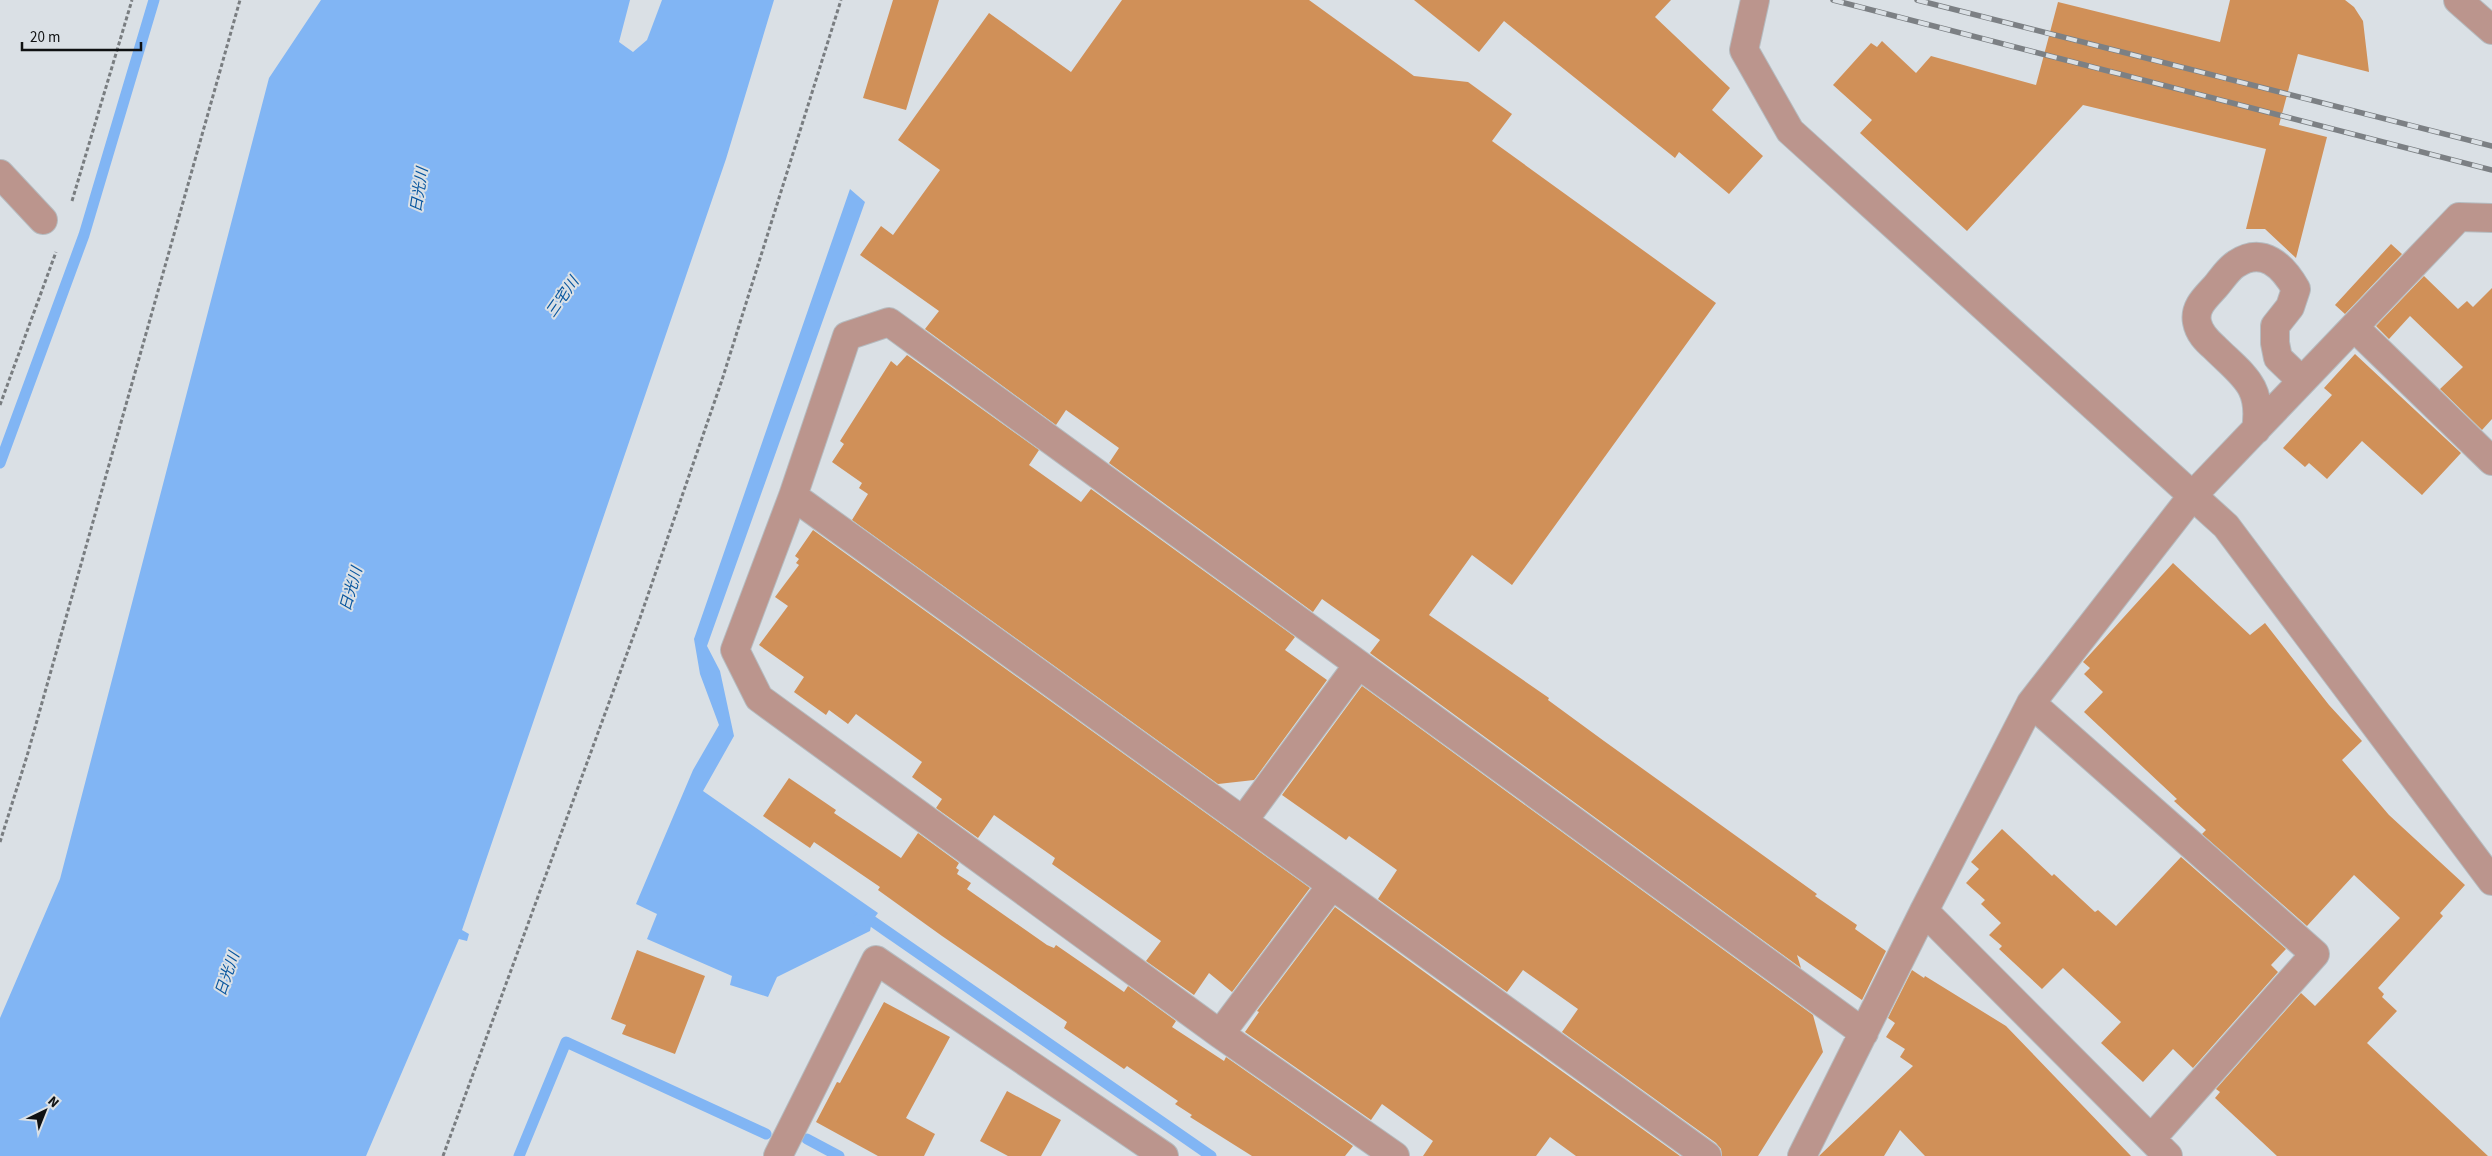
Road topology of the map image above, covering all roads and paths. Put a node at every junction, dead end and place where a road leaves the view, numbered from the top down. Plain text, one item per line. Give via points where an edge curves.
1 (240, 0) edge
2 (841, 0) edge
3 (1755, 0) edge
4 (2458, 0) edge
5 (2492, 30) edge
6 (0, 174) edge
7 (2492, 218) edge
8 (43, 220) dead end
9 (2354, 327) junction
10 (2302, 381) junction
11 (2256, 430) junction
12 (2492, 461) edge
13 (2193, 495) junction
14 (793, 496) junction
15 (1358, 665) junction
16 (2031, 703) junction
17 (1243, 821) junction
18 (0, 842) edge
19 (2492, 881) edge
20 (1332, 885) junction
21 (1924, 911) junction
22 (1220, 1034) junction
23 (1864, 1034) junction
24 (2159, 1148) edge
25 (443, 1156) edge
26 (778, 1156) edge
27 (1164, 1156) edge
28 (1395, 1156) edge
29 (1706, 1156) edge
30 (1802, 1156) edge

1 - 18 path
2 - 25 path via 722,380 656,572
3 - 13 street via 1744,50 1790,131
4 - 5 street
6 - 8 street
7 - 9 street via 2460,217
9 - 10 street
9 - 12 street
10 - 11 street
10 - 11 street via 2278,358 2275,343 2275,326 2290,307 2296,289 2289,276 2277,262 2263,256 2235,264 2199,305 2196,321 2203,336 2253,387 2259,410
11 - 13 street
13 - 16 street
13 - 19 street via 2226,526
14 - 15 street via 848,336 888,322
14 - 17 street
14 - 22 street via 735,650 759,698
15 - 17 street
15 - 23 street
16 - 21 street
16 - 24 street via 2315,954
17 - 20 street
20 - 22 street
20 - 29 street
21 - 23 street
21 - 24 street
22 - 28 street
23 - 30 street
26 - 27 street via 876,960

